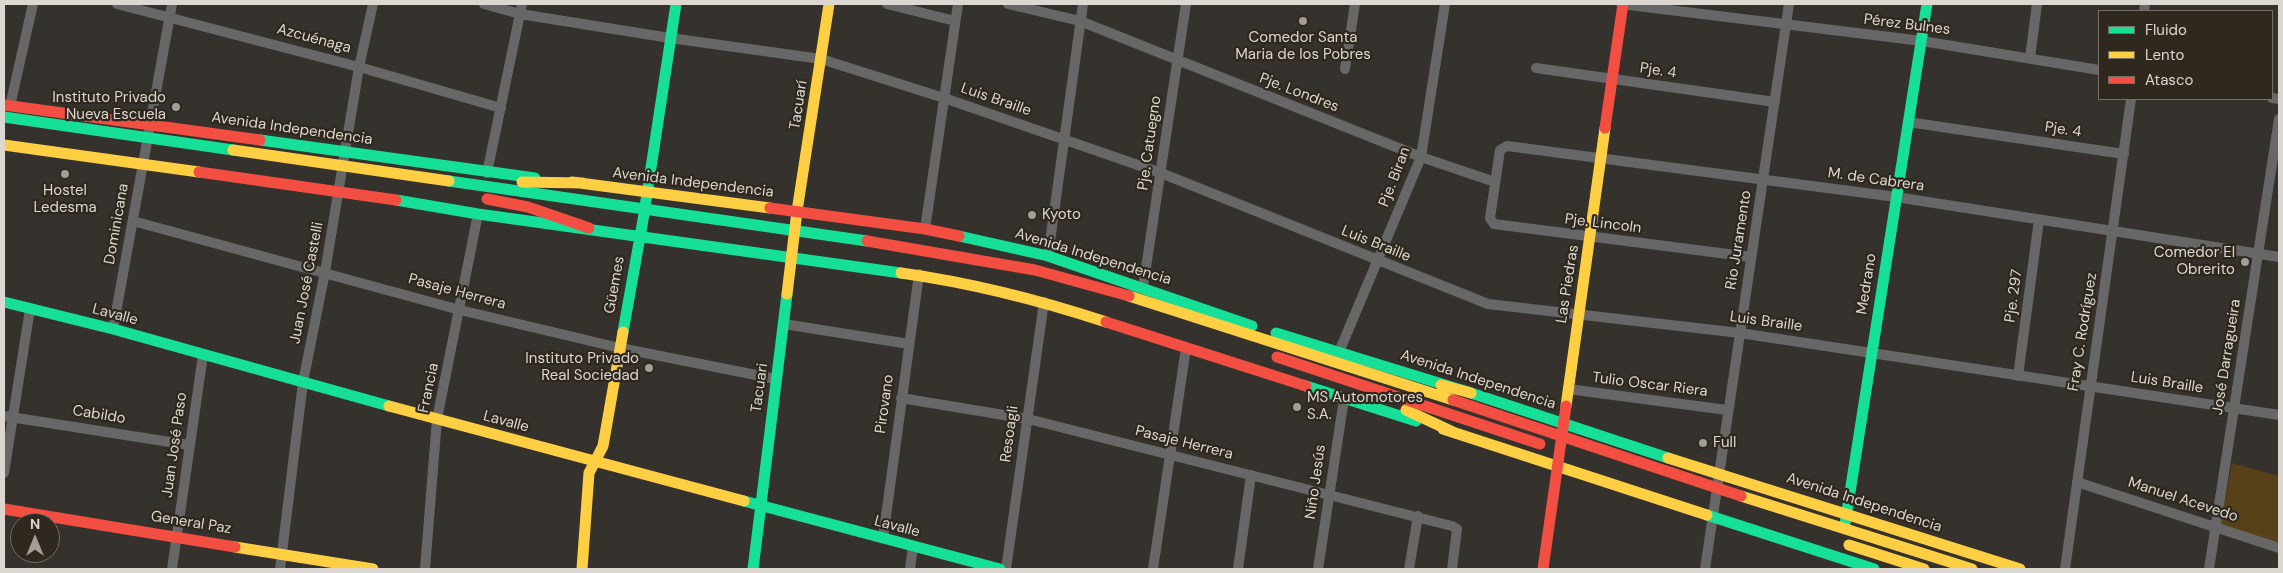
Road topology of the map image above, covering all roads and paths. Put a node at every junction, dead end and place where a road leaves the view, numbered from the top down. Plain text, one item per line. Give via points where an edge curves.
1 (33, 4) edge
2 (117, 4) edge
3 (172, 4) edge
4 (373, 4) edge
5 (484, 4) edge
6 (676, 4) edge
7 (829, 4) edge
8 (887, 4) edge
9 (958, 4) edge
10 (1008, 4) edge
11 (1083, 4) edge
12 (1186, 4) edge
13 (1355, 4) edge
14 (1445, 4) edge
15 (1622, 4) edge
16 (1789, 4) edge
17 (1928, 4) edge
18 (2038, 4) edge
19 (521, 9) edge
20 (169, 17) junction
21 (955, 21) junction
22 (1080, 21) junction
23 (1786, 25) junction
24 (670, 38) junction
25 (1922, 41) junction
26 (2030, 58) junction
27 (821, 59) junction
28 (1177, 61) junction
29 (360, 67) junction
30 (1536, 68) dead end
31 (1345, 69) dead end
32 (2098, 70) edge
33 (1613, 79) junction
34 (944, 98) junction
35 (2131, 100) edge
36 (1775, 102) junction
37 (6, 107) edge
38 (501, 108) junction
39 (4, 117) edge
40 (2279, 119) edge
41 (1908, 122) junction
42 (52, 123) junction
43 (150, 125) junction
44 (23, 132) dead end
45 (1065, 139) junction
46 (147, 143) junction
47 (4, 145) edge
48 (346, 151) junction
49 (2124, 154) junction
50 (1421, 157) junction
51 (1601, 160) junction
52 (143, 164) junction
53 (344, 165) junction
54 (1161, 173) junction
55 (487, 174) junction
56 (342, 177) junction
57 (446, 180) junction
58 (1764, 180) junction
59 (1495, 182) junction
60 (583, 184) junction
61 (340, 191) junction
62 (646, 192) junction
63 (471, 195) junction
64 (1896, 197) junction
65 (797, 211) junction
66 (478, 214) junction
67 (643, 215) junction
68 (2039, 220) junction
69 (133, 221) junction
70 (588, 228) junction
71 (925, 229) junction
72 (2114, 232) junction
73 (639, 236) junction
74 (795, 236) junction
75 (1590, 238) junction
76 (2258, 253) junction
77 (1048, 256) junction
78 (792, 257) junction
79 (1752, 257) junction
80 (2279, 257) edge
81 (1378, 261) junction
82 (326, 272) junction
83 (919, 274) junction
84 (1143, 287) junction
85 (1168, 296) junction
86 (4, 302) edge
87 (1044, 302) junction
88 (1113, 304) dead end
89 (30, 309) junction
90 (460, 310) junction
91 (1578, 313) junction
92 (784, 324) junction
93 (113, 329) junction
94 (1740, 333) junction
95 (1255, 337) junction
96 (909, 344) junction
97 (620, 348) junction
98 (1186, 348) junction
99 (1872, 353) junction
100 (1270, 354) dead end
101 (203, 355) junction
102 (1335, 356) junction
103 (1332, 374) junction
104 (2018, 376) junction
105 (776, 379) junction
106 (304, 382) junction
107 (2089, 385) junction
108 (1568, 389) junction
109 (901, 398) junction
110 (1344, 399) junction
111 (2234, 409) junction
112 (1727, 410) junction
113 (2279, 415) edge
114 (8, 416) edge
115 (437, 419) junction
116 (1028, 419) junction
117 (1564, 422) junction
118 (1453, 432) junction
119 (1562, 438) junction
120 (189, 445) junction
121 (1566, 452) junction
122 (1169, 455) junction
123 (596, 461) junction
124 (1558, 468) junction
125 (1719, 472) junction
126 (4, 473) edge
127 (1633, 473) dead end
128 (1251, 476) junction
129 (2076, 482) junction
130 (1330, 494) junction
131 (1717, 494) junction
132 (759, 505) junction
133 (4, 509) edge
134 (1847, 514) junction
135 (1418, 516) junction
136 (1714, 518) junction
137 (1779, 521) dead end
138 (2216, 526) junction
139 (1844, 530) junction
140 (178, 536) junction
141 (883, 538) junction
142 (1842, 542) junction
143 (913, 547) junction
144 (2279, 548) edge
145 (282, 553) junction
146 (1839, 557) junction
147 (2017, 568) edge
148 (172, 569) edge
149 (280, 569) edge
150 (373, 569) edge
151 (424, 569) edge
152 (582, 569) edge
153 (753, 569) edge
154 (910, 569) edge
155 (1000, 569) edge
156 (1006, 569) edge
157 (1153, 569) edge
158 (1238, 569) edge
159 (1318, 569) edge
160 (1409, 569) edge
161 (1452, 569) edge
162 (1542, 569) edge
163 (1706, 569) edge
164 (1837, 569) edge
165 (1874, 569) edge
166 (1924, 569) edge
167 (1972, 569) edge
168 (2065, 569) edge
169 (2209, 569) edge

1 - 37 street
2 - 20 street, Azcuénaga
3 - 20 street, Dominicana
4 - 29 street, Juan José Castelli
5 - 19 street, Luis Braille
6 - 24 main road, Güemes
7 - 27 main road, Tacuarí
8 - 21 street
9 - 21 street
10 - 22 street, Pje. Londres
11 - 22 street
12 - 28 street, Pje. Catuegno
13 - 31 street
14 - 50 street, Pje. Biran
15 - 23 street, Pérez Bulnes
15 - 33 main road, Las Piedras
16 - 23 street, Rio Juramento
17 - 25 main road, Medrano
18 - 26 street
19 - 24 street, Luis Braille
19 - 38 street
20 - 29 street, Azcuénaga
20 - 43 street, Dominicana
21 - 34 street
22 - 28 street, Pje. Londres
22 - 45 street
23 - 25 street, Pérez Bulnes
23 - 36 street, Rio Juramento
24 - 27 street, Luis Braille
24 - 62 main road, Güemes
25 - 26 street, Pérez Bulnes
25 - 41 main road, Medrano
26 - 32 street, Pérez Bulnes
27 - 34 street, Luis Braille
27 - 65 main road, Tacuarí
28 - 50 street, Pje. Londres
28 - 54 street, Pje. Catuegno
29 - 38 street, Azcuénaga
29 - 48 street, Juan José Castelli
30 - 33 street, Pje. 4
33 - 36 street, Pje. 4
33 - 51 main road, Las Piedras
34 - 45 street, Luis Braille
34 - 71 street
35 - 49 street, Fray C. Rodríguez
36 - 58 street, Rio Juramento
37 - 42 main road
37 - 43 main road, Avenida Independencia
38 - 55 street
39 - 42 main road, Avenida Independencia
40 - 76 street, José Darragueira
41 - 49 street, Pje. 4
41 - 64 main road, Medrano
42 - 46 main road, Avenida Independencia
43 - 46 street, Dominicana
43 - 48 main road, Avenida Independencia
44 - 46 main road, Avenida Independencia
45 - 54 street, Luis Braille
45 - 77 street
46 - 52 street, Dominicana
46 - 53 main road, Avenida Independencia
46 - 56 main road, Avenida Independencia
47 - 52 main road
48 - 53 street, Juan José Castelli
48 - 55 main road, Avenida Independencia
49 - 72 street, Fray C. Rodríguez
50 - 59 street, Pje. Londres
50 - 81 street, Pje. Biran
51 - 58 street, M. de Cabrera
51 - 59 street, M. de Cabrera via 1507,146 1500,150
51 - 75 main road, Las Piedras
52 - 61 main road
52 - 69 street, Dominicana
53 - 56 street, Juan José Castelli
53 - 57 main road, Avenida Independencia
54 - 81 street, Luis Braille
54 - 84 street, Pje. Catuegno
55 - 60 main road, Avenida Independencia
56 - 61 street, Juan José Castelli
56 - 63 main road, Avenida Independencia
57 - 60 main road
57 - 67 main road, Avenida Independencia
58 - 64 street, M. de Cabrera
58 - 79 street, Rio Juramento
59 - 75 street, Pje. Lincoln via 1490,218 1494,224
60 - 62 main road, Avenida Independencia
61 - 66 main road
61 - 82 street, Juan José Castelli
62 - 65 main road, Avenida Independencia
62 - 67 main road, Güemes
63 - 67 main road, Avenida Independencia
63 - 70 main road via 528,207
64 - 68 street, M. de Cabrera
64 - 99 main road, Medrano
65 - 71 main road, Avenida Independencia
65 - 74 main road, Tacuari
66 - 70 main road
66 - 90 street, Francia
67 - 73 main road, Güemes
67 - 74 main road, Avenida Independencia
68 - 72 street, M. de Cabrera
68 - 104 street, Pje. 297
69 - 82 street, Pasaje Herrera
69 - 93 street, Dominicana
70 - 73 main road
71 - 77 main road, Avenida Independencia
72 - 76 street, M. de Cabrera
72 - 107 street, Fray C. Rodríguez
73 - 78 main road
73 - 97 main road, Güemes
74 - 78 main road, Tacuari
74 - 88 main road, Avenida Independencia via 992,270 1052,284
74 - 95 main road, Avenida Independencia via 928,250 1035,270 1108,289
75 - 79 street, Pje. Lincoln
75 - 91 main road, Las Piedras
76 - 80 street, M. de Cabrera
76 - 111 street, José Darragueira
77 - 84 main road, Avenida Independencia
78 - 83 main road
78 - 92 main road, Tacuari
79 - 94 street, Rio Juramento
81 - 91 street, Luis Braille via 1488,304
81 - 102 street, Pje. Biran
82 - 90 street, Pasaje Herrera
82 - 106 street, Juan José Castelli
83 - 87 main road
83 - 96 street, Pirovano
84 - 85 main road, Avenida Independencia
85 - 95 main road
85 - 102 main road, Avenida Independencia
86 - 89 main road, Lavalle
87 - 98 main road
87 - 116 street, Resoagli
89 - 93 main road, Lavalle
89 - 114 street
90 - 97 street, Pasaje Herrera
90 - 115 street, Francia
91 - 94 street, Luis Braille
91 - 108 main road, Las Piedras
92 - 96 street
92 - 105 main road, Tacuari
93 - 101 main road, Lavalle
94 - 99 street, Luis Braille
94 - 112 street, Rio Juramento
95 - 102 main road, Avenida Independencia
96 - 109 street, Pirovano
97 - 105 street, Pasaje Herrera
97 - 123 main road, Güemes via 602,446
98 - 110 main road
98 - 122 street
99 - 104 street, Luis Braille
99 - 134 main road, Medrano
100 - 103 main road
101 - 106 main road, Lavalle
101 - 120 street, Juan José Paso
102 - 117 main road, Avenida Independencia
102 - 119 main road, Avenida Independencia
103 - 118 main road
103 - 121 main road
104 - 107 street, Luis Braille
105 - 132 main road, Tacuari
106 - 115 main road, Lavalle
106 - 145 street, Juan José Castelli
107 - 111 street, Luis Braille
107 - 129 street, Fray C. Rodríguez
108 - 112 street, Tulio Oscar Riera
108 - 117 main road, Las Piedras
109 - 116 street, Pasaje Herrera
109 - 141 street, Pirovano
110 - 118 main road
110 - 130 street, Niño Jesús
111 - 113 street, Luis Braille
111 - 138 street, José Darragueira
112 - 125 street, Rio Juramento
114 - 120 street, Cabildo
114 - 126 street
115 - 123 main road, Lavalle
115 - 151 street, Francia
116 - 122 street, Pasaje Herrera
116 - 156 street, Resoagli
117 - 119 main road, Las Piedras
117 - 125 main road, Avenida Independencia via 1636,448
118 - 124 main road
119 - 121 main road, Las Piedras
119 - 131 main road, Avenida Independencia
120 - 140 street, Juan José Paso
121 - 124 main road, Las Piedras
122 - 128 street, Pasaje Herrera
122 - 157 street
123 - 132 main road, Lavalle
123 - 152 main road, Güemes via 589,473
124 - 136 main road
124 - 162 main road, Las Piedras
125 - 131 street, Rio Juramento
125 - 134 main road, Avenida Independencia
127 - 131 main road, Avenida Independencia
128 - 130 street, Pasaje Herrera
128 - 158 street
129 - 138 street, Manuel Acevedo
129 - 168 street, Fray C. Rodríguez
130 - 135 street, Pasaje Herrera
130 - 159 street, Niño Jesús
131 - 136 street, Rio Juramento
131 - 137 main road, Avenida Independencia
131 - 139 main road, Avenida Independencia
132 - 141 main road, Lavalle
132 - 153 main road, Tacuari
133 - 140 main road, General Paz
134 - 139 main road, Medrano
134 - 147 main road, Avenida Independencia
135 - 160 street
135 - 161 street, Pasaje Herrera via 1457,529
136 - 146 main road
136 - 163 street, Rio Juramento
138 - 144 street, Manuel Acevedo
138 - 169 street, José Darragueira
139 - 142 main road, Medrano
139 - 167 main road, Avenida Independencia
140 - 145 main road, General Paz
140 - 148 street, Juan José Paso
141 - 143 main road, Lavalle
142 - 146 main road, Medrano
142 - 166 main road
143 - 154 street
143 - 155 main road, Lavalle
145 - 149 street, Juan José Castelli
145 - 150 main road, General Paz
146 - 164 main road, Medrano
146 - 165 main road

